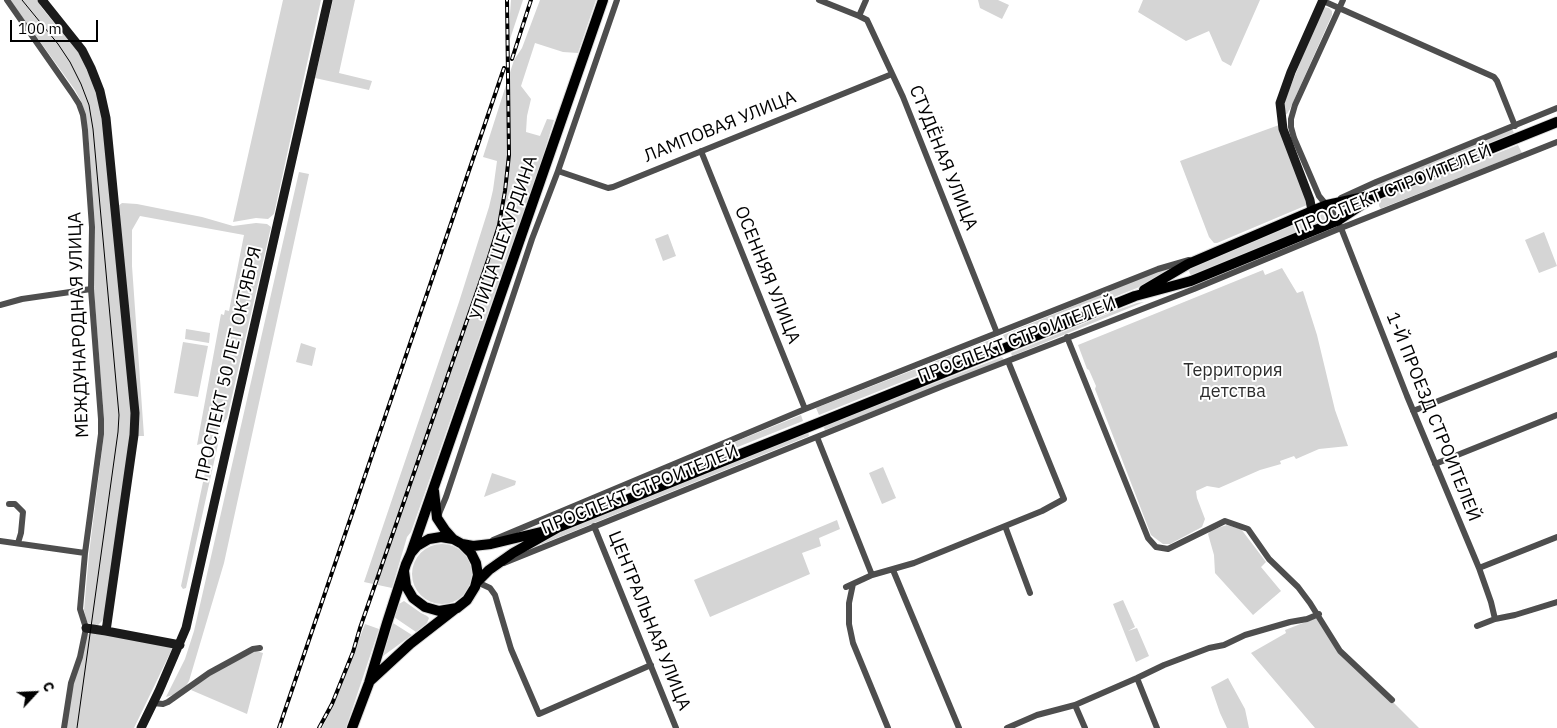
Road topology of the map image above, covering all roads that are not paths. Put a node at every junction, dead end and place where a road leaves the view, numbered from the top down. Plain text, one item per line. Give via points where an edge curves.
1 (7, 0) edge
2 (42, 0) edge
3 (328, 0) edge
4 (603, 0) edge
5 (617, 0) edge
6 (819, 0) edge
7 (866, 0) edge
8 (1322, 0) edge
9 (1343, 0) edge
10 (1339, 8) junction
11 (859, 16) junction
12 (892, 74) junction
13 (1557, 108) edge
14 (1557, 122) edge
15 (1514, 126) junction
16 (1557, 142) edge
17 (701, 151) junction
18 (558, 171) junction
19 (1378, 194) junction
20 (1327, 206) junction
21 (1312, 211) junction
22 (1339, 225) junction
23 (1209, 254) junction
24 (1189, 277) junction
25 (91, 289) junction
26 (1135, 296) junction
27 (0, 305) edge
28 (997, 333) junction
29 (1067, 337) junction
30 (1557, 354) edge
31 (1008, 361) junction
32 (805, 409) junction
33 (1414, 411) junction
34 (1557, 415) edge
35 (817, 437) junction
36 (1435, 464) junction
37 (434, 486) junction
38 (10, 504) dead end
39 (437, 518) junction
40 (594, 526) junction
41 (1004, 526) junction
42 (559, 527) junction
43 (1557, 537) edge
44 (0, 541) edge
45 (458, 542) junction
46 (18, 543) junction
47 (483, 545) junction
48 (85, 552) junction
49 (411, 553) junction
50 (1479, 568) junction
51 (489, 570) junction
52 (893, 570) junction
53 (404, 571) junction
54 (872, 575) junction
55 (477, 582) junction
56 (1030, 593) dead end
57 (1557, 602) edge
58 (457, 608) junction
59 (1319, 614) junction
60 (1494, 619) junction
61 (1477, 626) dead end
62 (86, 628) junction
63 (106, 631) junction
64 (180, 645) junction
65 (260, 648) dead end
66 (652, 665) junction
67 (1137, 678) junction
68 (368, 683) junction
69 (1392, 700) dead end
70 (153, 703) junction
71 (1075, 705) junction
72 (64, 728) edge
73 (141, 728) edge
74 (352, 728) edge
75 (676, 728) edge
76 (888, 728) edge
77 (959, 728) edge
78 (1007, 728) edge
79 (1085, 728) edge
80 (1157, 728) edge

1 - 25 street, МЕЖДУНАРОДНАЯ УЛИЦА via 79,104 92,227
2 - 63 street via 82,50 100,91 106,118 135,413
3 - 64 street, ПРОСПЕКТ 50 ЛЕТ ОКТЯБРЯ
4 - 37 main road, УЛИЦА ШЕХУРДИНА
5 - 18 street
6 - 11 street
7 - 11 street
8 - 10 street
8 - 21 street via 1280,103 1283,129
9 - 10 street, 1-Й ПРОЕЗД СТРОИТЕЛЕЙ
10 - 15 street via 1494,78
10 - 20 street, 1-Й ПРОЕЗД СТРОИТЕЛЕЙ via 1291,119 1294,138 1319,196
11 - 12 street, СТУДЁНАЯ УЛИЦА via 867,20
12 - 17 street, ЛАМПОВАЯ УЛИЦА
12 - 28 street, СТУДЁНАЯ УЛИЦА
13 - 15 street, ПРОСПЕКТ СТРОИТЕЛЕЙ
14 - 19 main road, ПРОСПЕКТ СТРОИТЕЛЕЙ
15 - 20 street, ПРОСПЕКТ СТРОИТЕЛЕЙ via 1376,182
16 - 22 street, ПРОСПЕКТ СТРОИТЕЛЕЙ
17 - 18 street, ЛАМПОВАЯ УЛИЦА via 608,188
17 - 32 street, ОСЕННЯЯ УЛИЦА
18 - 39 street
19 - 20 main road, ПРОСПЕКТ СТРОИТЕЛЕЙ
19 - 22 main road, ПРОСПЕКТ СТРОИТЕЛЕЙ
20 - 21 main road, ПРОСПЕКТ СТРОИТЕЛЕЙ
20 - 22 street, 1-Й ПРОЕЗД СТРОИТЕЛЕЙ
21 - 23 main road, ПРОСПЕКТ СТРОИТЕЛЕЙ
22 - 24 main road, ПРОСПЕКТ СТРОИТЕЛЕЙ
22 - 33 street, 1-Й ПРОЕЗД СТРОИТЕЛЕЙ
23 - 24 main road, ПРОСПЕКТ СТРОИТЕЛЕЙ
23 - 28 street, ПРОСПЕКТ СТРОИТЕЛЕЙ via 1158,269
24 - 26 main road, ПРОСПЕКТ СТРОИТЕЛЕЙ
24 - 26 main road, ПРОСПЕКТ СТРОИТЕЛЕЙ
24 - 29 street, ПРОСПЕКТ СТРОИТЕЛЕЙ
25 - 27 street
25 - 48 street, МЕЖДУНАРОДНАЯ УЛИЦА via 102,419
26 - 42 main road, ПРОСПЕКТ СТРОИТЕЛЕЙ
28 - 32 street, ПРОСПЕКТ СТРОИТЕЛЕЙ
29 - 31 street, ПРОСПЕКТ СТРОИТЕЛЕЙ
29 - 59 street via 1148,538 1156,547 1168,549 1225,521 1248,529 1269,559 1298,587
30 - 33 street
31 - 35 street, ПРОСПЕКТ СТРОИТЕЛЕЙ
31 - 41 street via 1064,499
32 - 47 street, ПРОСПЕКТ СТРОИТЕЛЕЙ
33 - 36 street, 1-Й ПРОЕЗД СТРОИТЕЛЕЙ
34 - 36 street
35 - 40 street, ПРОСПЕКТ СТРОИТЕЛЕЙ
35 - 54 street
36 - 50 street, 1-Й ПРОЕЗД СТРОИТЕЛЕЙ
37 - 39 main road, УЛИЦА ШЕХУРДИНА
37 - 49 main road, УЛИЦА ШЕХУРДИНА
38 - 46 street via 15,504 23,512
39 - 45 main road
40 - 51 street, ПРОСПЕКТ СТРОИТЕЛЕЙ
40 - 66 street, ЦЕНТРАЛЬНАЯ УЛИЦА
41 - 52 street
41 - 56 street
42 - 47 main road, ПРОСПЕКТ СТРОИТЕЛЕЙ
42 - 51 main road, ПРОСПЕКТ СТРОИТЕЛЕЙ
43 - 50 street
44 - 46 street
45 - 47 main road, ПРОСПЕКТ СТРОИТЕЛЕЙ
45 - 49 main road via 441,537 429,539
45 - 55 main road via 471,553 476,563
46 - 48 street
48 - 62 street, МЕЖДУНАРОДНАЯ УЛИЦА via 80,609
49 - 53 main road
50 - 60 street, 1-Й ПРОЕЗД СТРОИТЕЛЕЙ
51 - 55 main road, ПРОСПЕКТ СТРОИТЕЛЕЙ
52 - 54 street
52 - 77 street
53 - 58 main road via 408,590 421,605 439,611
53 - 68 main road
54 - 76 street via 849,585 849,624 853,643
55 - 58 main road via 470,596
55 - 66 street via 490,588 495,595 511,649 539,714
57 - 60 street
58 - 68 main road via 410,644
59 - 67 street via 1245,635
59 - 69 street via 1340,651
60 - 61 street
62 - 63 street
62 - 72 street, МЕЖДУНАРОДНАЯ УЛИЦА via 71,683
63 - 64 street
64 - 70 street, ПРОСПЕКТ 50 ЛЕТ ОКТЯБРЯ
65 - 70 street via 209,673 168,702
66 - 75 street, ЦЕНТРАЛЬНАЯ УЛИЦА
67 - 71 street
67 - 80 street
68 - 74 main road
70 - 73 street, ПРОСПЕКТ 50 ЛЕТ ОКТЯБРЯ
71 - 78 street via 1037,715
71 - 79 street

